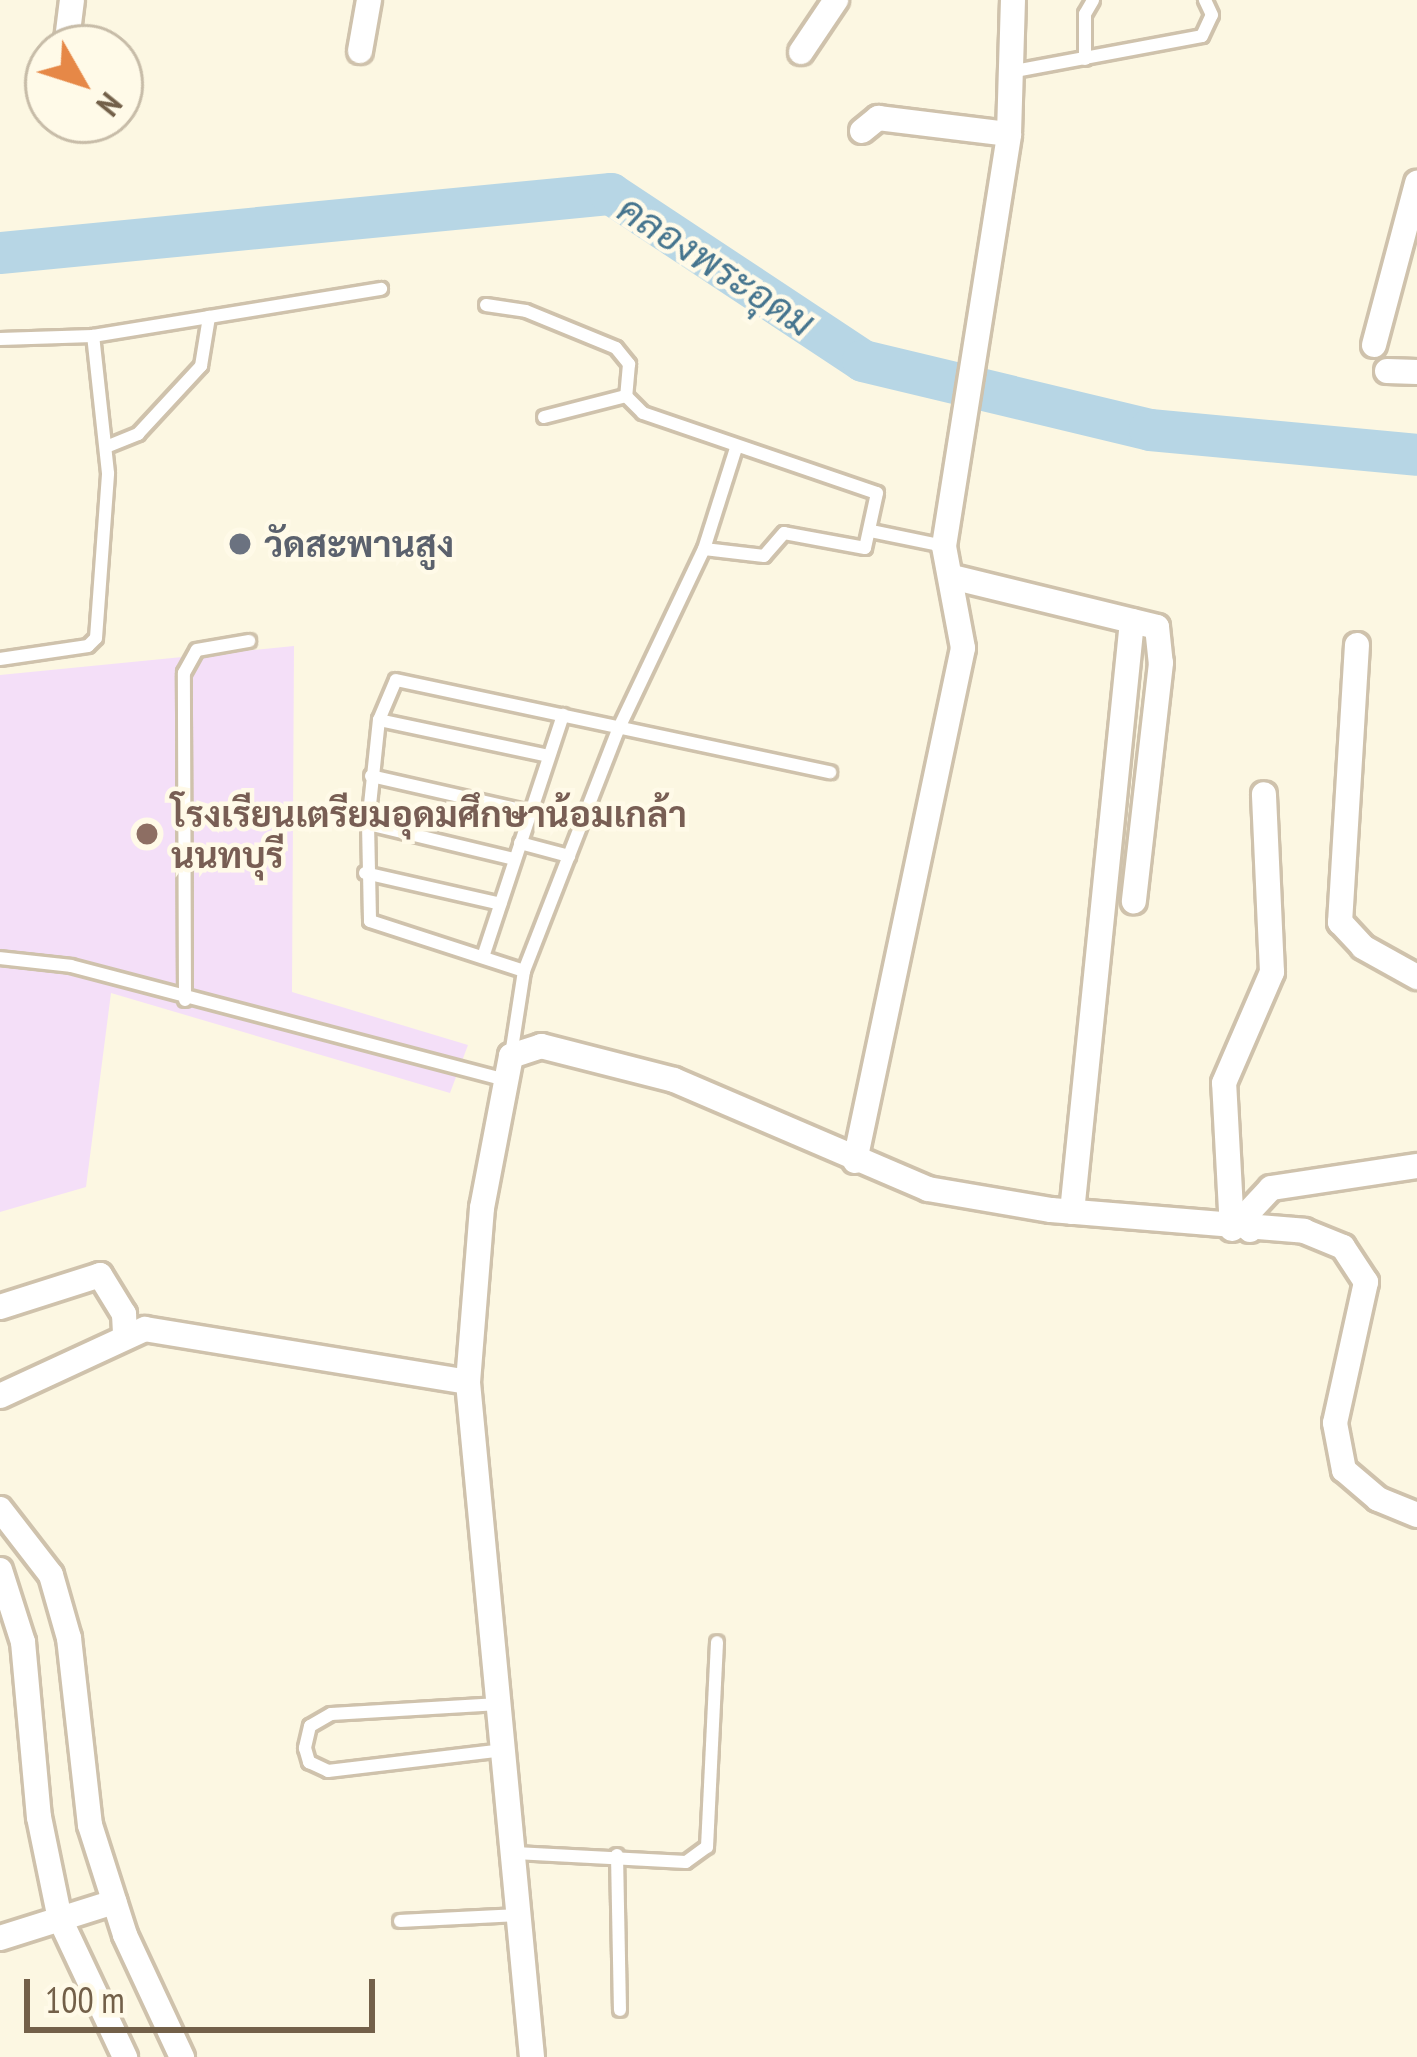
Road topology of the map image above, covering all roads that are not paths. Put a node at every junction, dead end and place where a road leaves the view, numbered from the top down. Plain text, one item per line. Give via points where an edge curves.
1 (369, 0) edge
2 (836, 0) edge
3 (1013, 0) edge
4 (1093, 0) edge
5 (1205, 0) edge
6 (360, 51) dead end
7 (801, 52) dead end
8 (1085, 59) junction
9 (1015, 71) junction
10 (862, 131) dead end
11 (1009, 134) junction
12 (1417, 183) edge
13 (381, 289) dead end
14 (486, 305) dead end
15 (209, 317) junction
16 (93, 336) junction
17 (0, 339) edge
18 (1374, 345) dead end
19 (1388, 371) dead end
20 (1417, 372) edge
21 (626, 396) junction
22 (544, 417) dead end
23 (106, 447) junction
24 (736, 448) junction
25 (871, 531) junction
26 (944, 546) junction
27 (704, 549) junction
28 (952, 578) junction
29 (1132, 620) junction
30 (249, 641) dead end
31 (1357, 645) dead end
32 (0, 658) edge
33 (562, 715) junction
34 (379, 719) junction
35 (618, 730) junction
36 (548, 756) junction
37 (830, 772) dead end
38 (370, 776) junction
39 (1264, 794) dead end
40 (530, 812) junction
41 (368, 824) junction
42 (520, 842) junction
43 (569, 856) junction
44 (514, 859) junction
45 (365, 873) junction
46 (1134, 901) dead end
47 (501, 904) junction
48 (484, 954) junction
49 (0, 958) edge
50 (524, 971) junction
51 (1417, 977) edge
52 (185, 1000) junction
53 (506, 1068) junction
54 (855, 1161) junction
55 (1417, 1166) edge
56 (1072, 1212) junction
57 (1241, 1229) junction
58 (0, 1307) edge
59 (125, 1332) junction
60 (468, 1382) junction
61 (0, 1396) edge
62 (0, 1509) edge
63 (1417, 1515) edge
64 (0, 1570) edge
65 (717, 1642) dead end
66 (501, 1704) junction
67 (505, 1750) junction
68 (514, 1853) junction
69 (617, 1855) junction
70 (114, 1902) junction
71 (520, 1915) junction
72 (60, 1919) junction
73 (400, 1921) dead end
74 (0, 1937) edge
75 (620, 2010) dead end
76 (125, 2057) edge
77 (182, 2057) edge
78 (532, 2057) edge

1 - 6 street
2 - 7 street
3 - 9 street
4 - 8 lane via 1085,14
5 - 8 lane via 1212,15 1202,36
8 - 9 lane
9 - 11 street
10 - 11 street via 878,118
11 - 26 street
12 - 18 street
13 - 15 lane
14 - 21 lane via 526,311 616,348 629,364
15 - 16 lane
15 - 23 lane via 201,366 138,434
16 - 17 lane
16 - 23 lane
19 - 20 street
21 - 22 lane
21 - 24 lane via 643,413
23 - 32 lane via 96,638 88,646
24 - 25 lane via 874,490
24 - 27 lane
25 - 26 lane
25 - 27 lane via 865,548 784,533 764,556
26 - 28 street
27 - 35 lane
28 - 29 street
28 - 54 street via 963,648
29 - 46 street via 1161,634
29 - 56 street
30 - 52 lane via 197,650 184,673
31 - 51 street via 1340,922 1363,947
33 - 34 lane via 403,679 388,689
33 - 35 lane
33 - 36 lane
34 - 36 lane
34 - 38 lane
35 - 37 lane
35 - 43 lane
36 - 40 lane
38 - 40 lane
38 - 41 lane
39 - 57 street via 1272,972 1224,1083
40 - 42 lane
41 - 44 lane
41 - 45 lane
42 - 43 lane
42 - 44 lane
43 - 50 lane
44 - 47 lane
45 - 47 lane
45 - 48 lane via 370,922
47 - 48 lane
48 - 50 lane
49 - 52 lane via 71,966
50 - 53 lane
52 - 53 lane
53 - 54 street via 541,1046 674,1080
53 - 60 street
54 - 56 street via 928,1189
55 - 57 street via 1271,1188
56 - 57 street
57 - 63 street via 1304,1232 1342,1247 1366,1282 1335,1423 1343,1470 1378,1499
58 - 59 street via 100,1275 124,1314
59 - 60 street
59 - 61 street
60 - 66 street
62 - 70 street via 51,1575 69,1638 90,1826
64 - 72 street via 23,1642 39,1816
65 - 69 lane via 707,1846 686,1862
66 - 67 street
66 - 67 lane via 331,1714 310,1726 304,1748 309,1762 328,1772
67 - 68 street
68 - 69 lane
68 - 71 street
69 - 75 lane
70 - 72 street
70 - 77 street
71 - 73 lane
71 - 78 street
72 - 74 street
72 - 76 street

